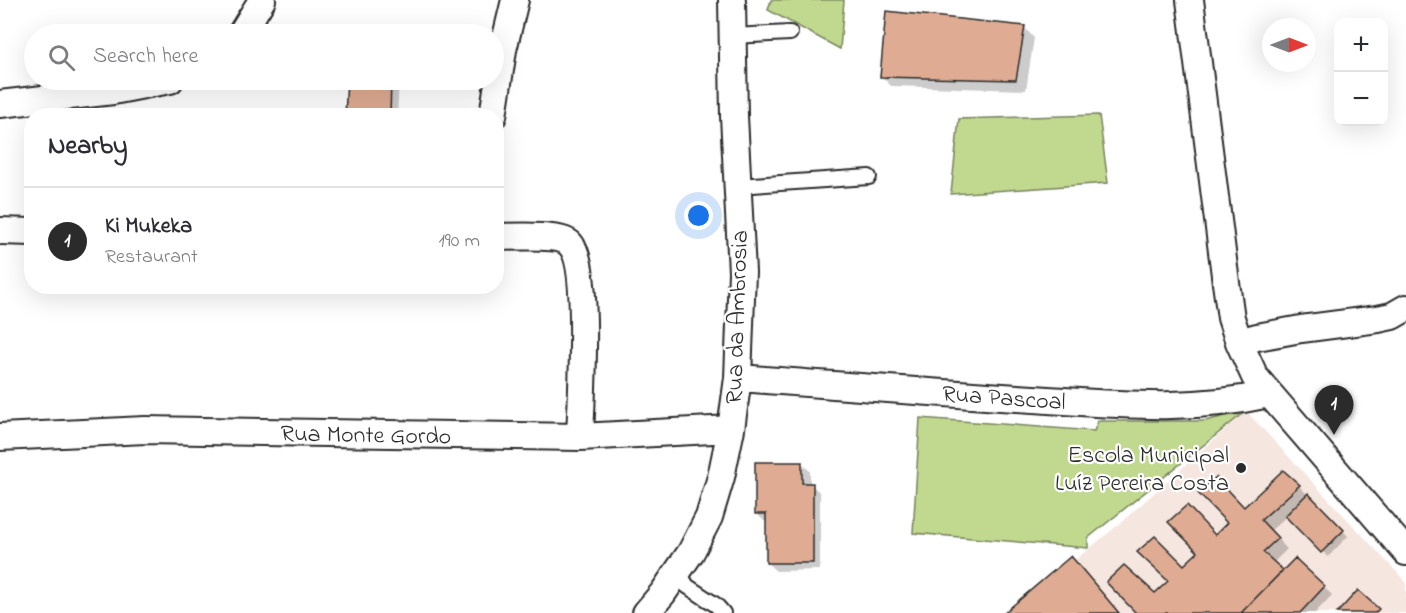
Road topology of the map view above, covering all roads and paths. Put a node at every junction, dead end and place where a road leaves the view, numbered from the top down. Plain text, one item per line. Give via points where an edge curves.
1 (262, 0) edge
2 (515, 0) edge
3 (732, 0) edge
4 (1190, 0) edge
5 (247, 24) edge
6 (790, 33) dead end
7 (733, 36) junction
8 (504, 46) edge
9 (118, 90) edge
10 (497, 90) edge
11 (0, 105) edge
12 (494, 108) edge
13 (869, 177) dead end
14 (738, 186) junction
15 (0, 231) edge
16 (24, 231) edge
17 (504, 237) edge
18 (1406, 308) edge
19 (1239, 342) junction
20 (738, 378) junction
21 (1269, 394) junction
22 (731, 429) junction
23 (0, 437) edge
24 (580, 438) junction
25 (1406, 552) edge
26 (678, 571) junction
27 (646, 613) edge
28 (723, 613) edge

1 - 5 street
2 - 8 street
3 - 7 street, Rua da Ambrosia
4 - 19 street via 1226,283
6 - 7 lane
7 - 14 street, Rua da Ambrosia
9 - 11 street
10 - 12 street
13 - 14 lane
14 - 20 street, Rua da Ambrosia via 742,272
15 - 16 street
17 - 24 street via 555,238 568,242 574,251 583,304
18 - 19 street via 1378,319
19 - 21 street via 1255,377
20 - 21 street, Rua Pascoal via 1142,406 1203,404
20 - 22 street, Rua da Ambrosia
21 - 25 street
22 - 24 street, Rua Monte Gordo
22 - 26 street, Rua da Ambrosia via 709,517
23 - 24 street, Rua Monte Gordo via 145,430
26 - 27 street, Rua da Ambrosia
26 - 28 lane via 687,586

